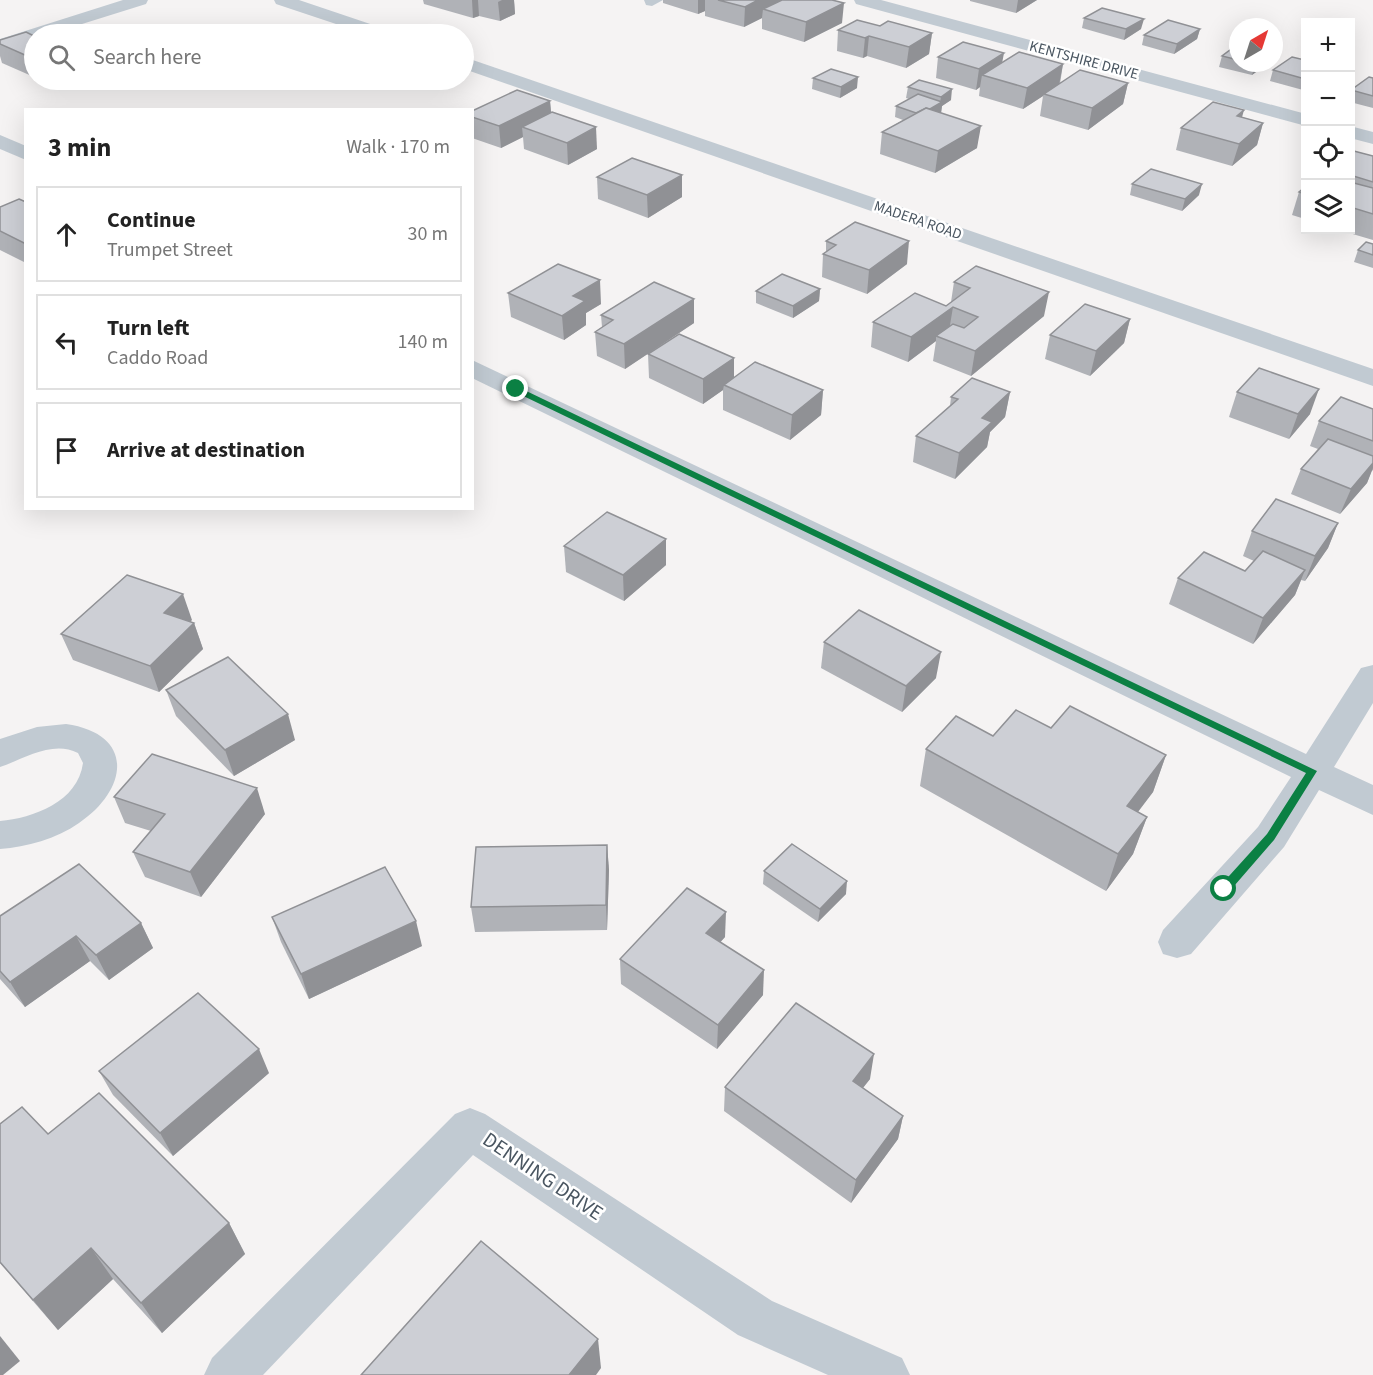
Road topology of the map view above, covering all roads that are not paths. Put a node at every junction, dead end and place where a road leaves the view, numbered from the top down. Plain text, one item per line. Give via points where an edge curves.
1 (140, 0) edge
2 (282, 0) edge
3 (861, 0) edge
4 (65, 24) edge
5 (353, 24) edge
6 (24, 37) edge
7 (0, 45) edge
8 (474, 66) edge
9 (1301, 119) edge
10 (1355, 133) edge
11 (1373, 138) edge
12 (0, 141) edge
13 (24, 153) edge
14 (474, 369) edge
15 (1373, 378) edge
16 (1373, 676) edge
17 (0, 754) edge
18 (1312, 771) junction
19 (1373, 801) edge
20 (0, 835) edge
21 (1177, 942) dead end
22 (229, 1375) edge
23 (885, 1375) edge

1 - 4 street
2 - 5 street
3 - 9 street, KENTSHIRE DRIVE
6 - 7 street
8 - 15 street, MADERA ROAD
10 - 11 street
12 - 13 street
14 - 18 street
16 - 18 street
17 - 20 street via 40,738 65,736 86,741 98,754 100,771 90,791 70,811 45,826
18 - 19 street
18 - 21 street via 1270,837
22 - 23 street, DENNING DRIVE via 470,1128 755,1318

